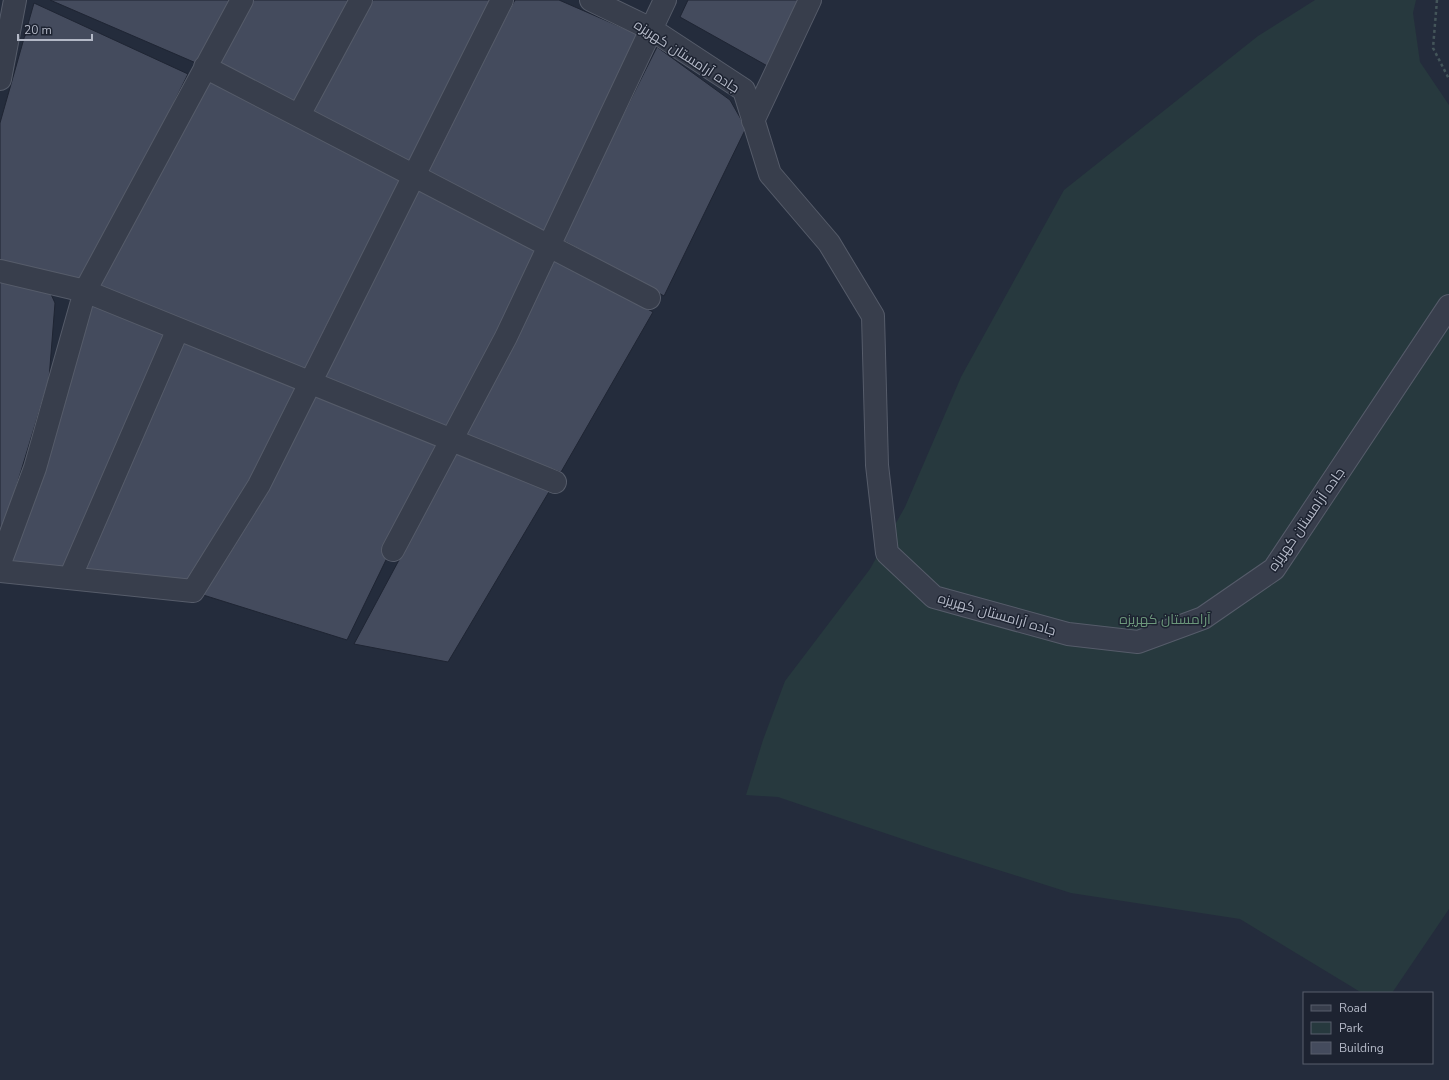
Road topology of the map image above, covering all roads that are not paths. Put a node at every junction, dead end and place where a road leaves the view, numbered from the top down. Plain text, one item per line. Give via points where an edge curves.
1 (5, 0) edge
2 (15, 0) edge
3 (242, 0) edge
4 (361, 0) edge
5 (502, 0) edge
6 (591, 0) edge
7 (665, 0) edge
8 (810, 0) edge
9 (0, 7) edge
10 (650, 29) junction
11 (205, 67) junction
12 (0, 80) edge
13 (300, 115) junction
14 (754, 121) junction
15 (414, 176) junction
16 (549, 246) junction
17 (0, 271) edge
18 (85, 291) junction
19 (649, 298) dead end
20 (1449, 306) edge
21 (178, 329) junction
22 (310, 383) junction
23 (452, 440) junction
24 (555, 482) dead end
25 (393, 550) dead end
26 (0, 563) edge
27 (0, 571) edge
28 (70, 578) junction

1 - 9 street
2 - 12 street
3 - 11 street
4 - 13 street
5 - 15 street
6 - 10 street, جاده آرامستان کهریزه
7 - 10 street
8 - 14 street
10 - 14 street, جاده آرامستان کهریزه via 744,90
10 - 16 street
11 - 13 street
11 - 18 street
13 - 15 street
14 - 20 street, جاده آرامستان کهریزه via 770,174 829,243 873,316 877,465 887,553 934,597 1068,634 1138,642 1203,618 1274,569
15 - 16 street
15 - 22 street
16 - 19 street
16 - 23 street via 506,337
17 - 18 street
18 - 21 street
18 - 26 street via 35,468
21 - 22 street
21 - 28 street
22 - 23 street
22 - 28 street via 259,485 192,591
23 - 24 street
23 - 25 street
27 - 28 street

